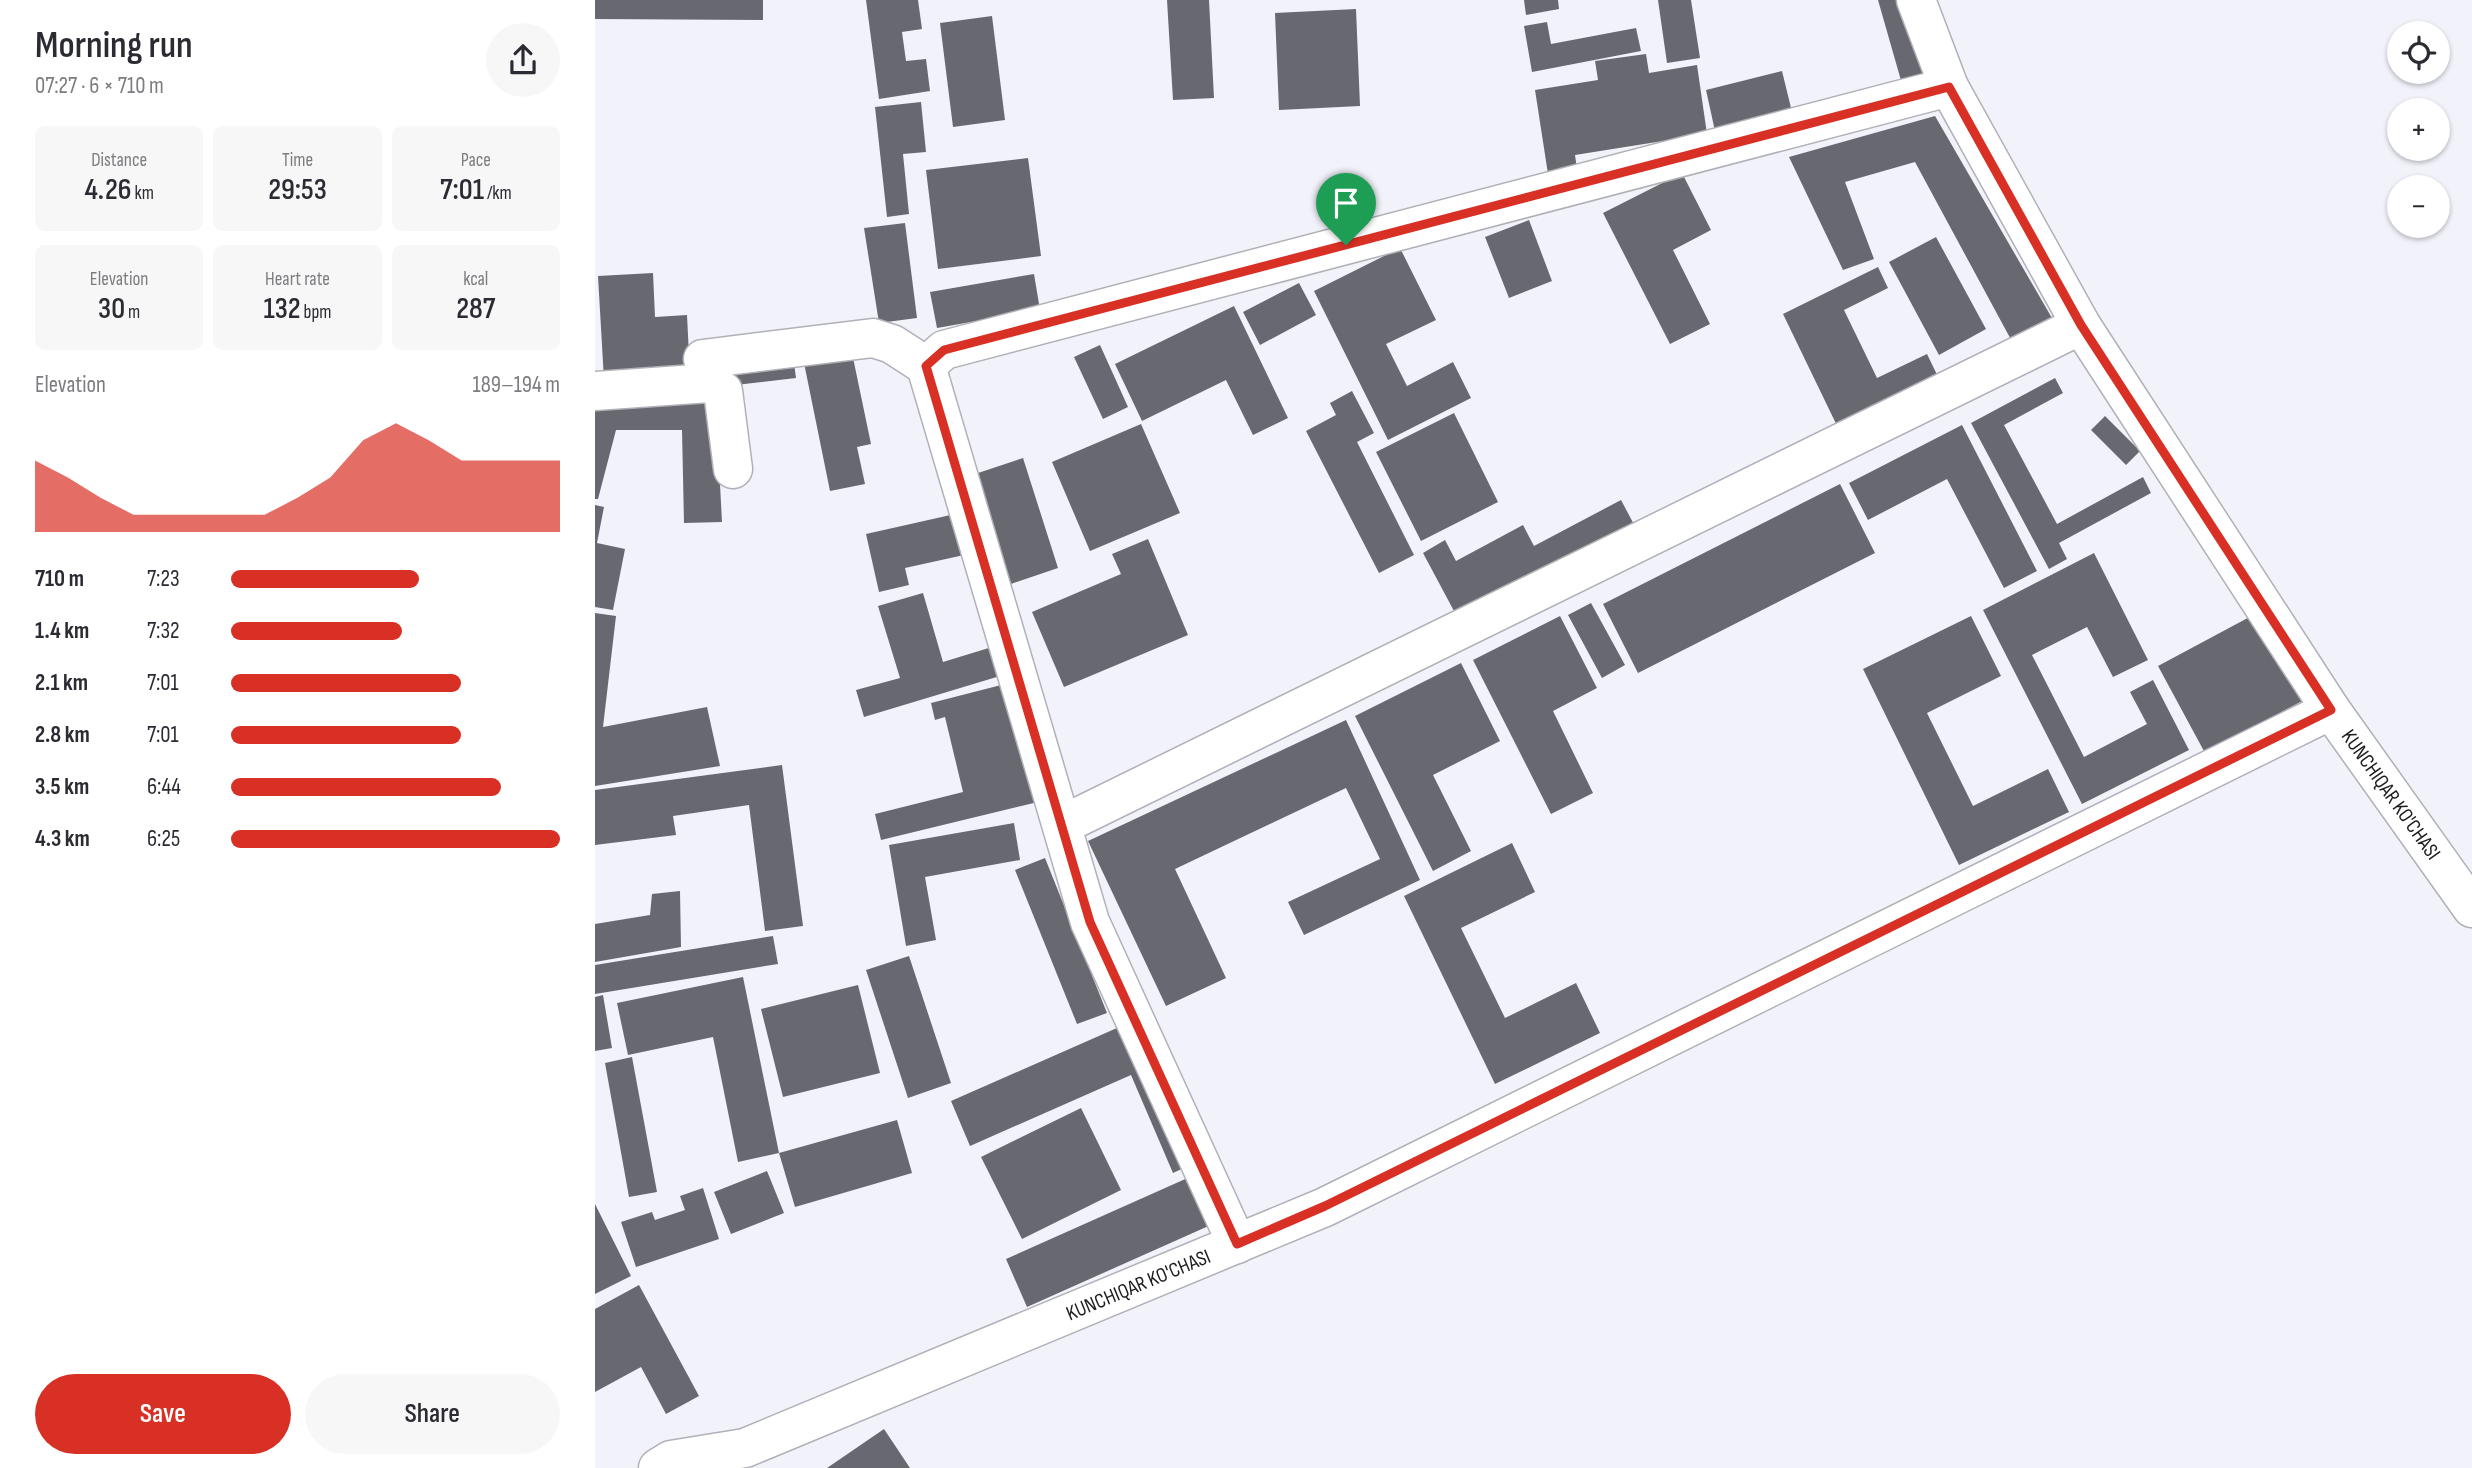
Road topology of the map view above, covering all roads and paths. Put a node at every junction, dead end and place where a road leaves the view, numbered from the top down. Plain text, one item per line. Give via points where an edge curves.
1 (1916, 0) edge
2 (1949, 87) junction
3 (2081, 325) junction
4 (926, 366) junction
5 (709, 383) junction
6 (595, 391) edge
7 (733, 469) dead end
8 (2331, 710) junction
9 (1062, 825) junction
10 (2472, 908) edge
11 (1237, 1244) junction
12 (658, 1468) edge

1 - 2 street
2 - 3 street
2 - 4 street via 944,350
3 - 8 street
3 - 9 street
4 - 5 street via 892,344 873,338 703,359
4 - 9 street
5 - 6 street
5 - 7 street via 723,391
8 - 10 street, KUNCHIQAR KO'CHASI
8 - 11 street, KUNCHIQAR KO'CHASI via 1325,1206
9 - 11 street via 1090,922
11 - 12 street, KUNCHIQAR KO'CHASI via 745,1448 671,1460

